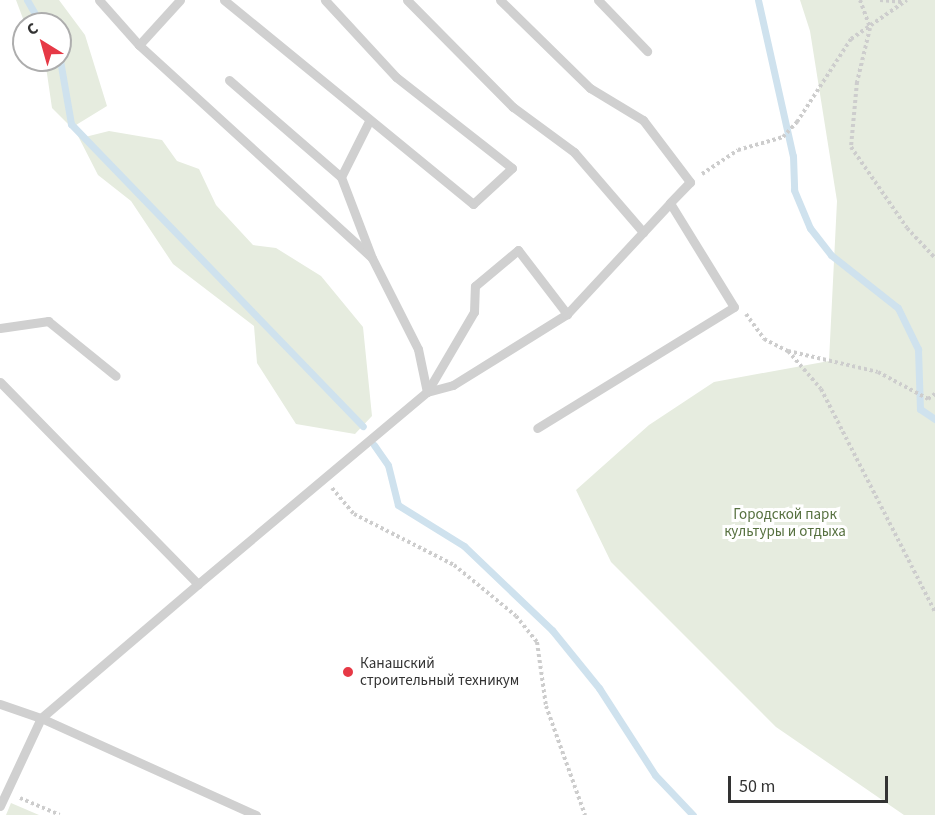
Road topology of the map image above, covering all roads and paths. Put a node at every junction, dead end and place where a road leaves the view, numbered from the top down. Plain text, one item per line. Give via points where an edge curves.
1 (99, 0) edge
2 (180, 0) edge
3 (224, 0) edge
4 (326, 0) edge
5 (406, 0) edge
6 (500, 0) edge
7 (598, 0) edge
8 (860, 0) edge
9 (880, 0) edge
10 (906, 1) edge
11 (870, 28) junction
12 (139, 45) junction
13 (647, 51) dead end
14 (229, 80) dead end
15 (369, 121) junction
16 (341, 177) junction
17 (690, 182) junction
18 (670, 203) junction
19 (643, 232) junction
20 (372, 258) junction
21 (935, 258) edge
22 (734, 307) junction
23 (567, 314) junction
24 (0, 328) edge
25 (788, 351) junction
26 (116, 375) dead end
27 (0, 382) edge
28 (427, 392) junction
29 (935, 394) edge
30 (537, 428) dead end
31 (324, 477) junction
32 (198, 584) junction
33 (935, 612) edge
34 (0, 704) edge
35 (41, 718) junction
36 (7, 792) junction
37 (0, 806) edge
38 (60, 815) edge
39 (256, 815) edge
40 (585, 815) edge

1 - 12 lane
2 - 12 lane
3 - 15 lane
4 - 15 lane via 396,77 512,168 473,204
5 - 19 lane via 513,107 574,152
6 - 17 lane via 590,88 643,120
7 - 13 lane
8 - 11 path
9 - 10 path
10 - 11 path
11 - 17 path via 851,39 783,137 738,150
11 - 21 path via 856,82 851,147 907,228
12 - 20 lane
14 - 16 lane
15 - 16 lane
16 - 20 lane
17 - 18 lane
18 - 19 lane
18 - 22 lane
19 - 23 lane
20 - 28 lane via 418,349
22 - 25 path via 743,309 765,339
22 - 30 lane
23 - 28 lane via 453,385
23 - 28 lane via 518,250 475,286 474,312
24 - 26 lane via 48,321
25 - 29 path via 878,372 928,399
25 - 33 path via 821,389
27 - 32 lane
28 - 31 lane
31 - 32 lane
31 - 40 path via 354,514 454,565 516,616 537,642 546,706
32 - 35 lane
34 - 35 lane
35 - 36 lane
35 - 39 lane
36 - 37 lane
36 - 38 path

